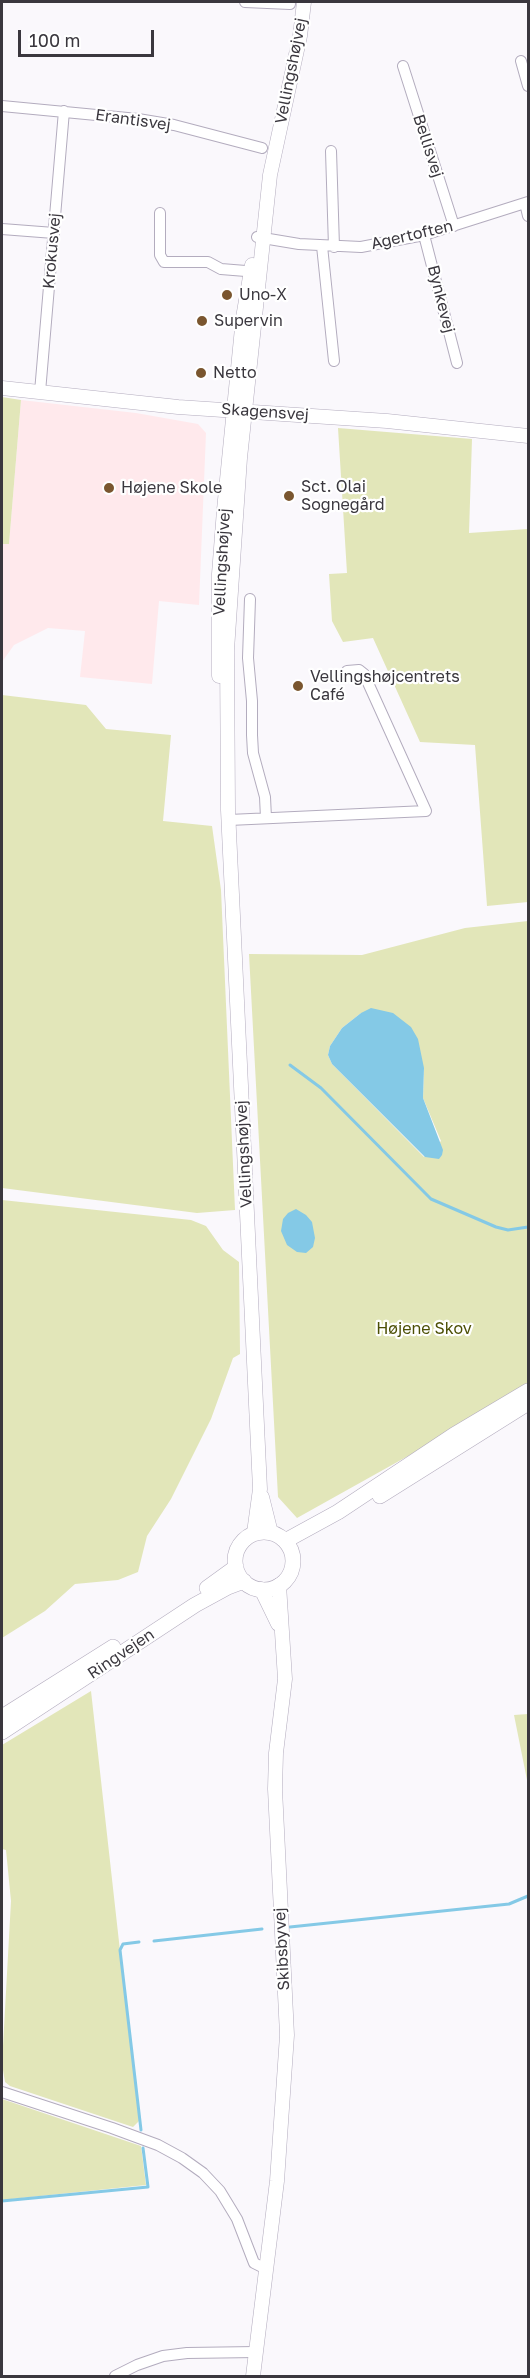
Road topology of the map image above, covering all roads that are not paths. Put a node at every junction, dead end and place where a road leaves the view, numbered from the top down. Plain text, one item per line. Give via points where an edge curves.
1 (245, 2) edge
2 (297, 3) edge
3 (521, 61) dead end
4 (403, 66) dead end
5 (528, 86) edge
6 (2, 106) edge
7 (64, 111) junction
8 (262, 148) dead end
9 (331, 151) dead end
10 (527, 203) edge
11 (160, 213) dead end
12 (528, 216) edge
13 (454, 226) junction
14 (2, 229) edge
15 (54, 233) junction
16 (424, 235) junction
17 (260, 238) junction
18 (322, 246) junction
19 (334, 247) junction
20 (256, 272) junction
21 (334, 361) dead end
22 (457, 363) dead end
23 (2, 388) edge
24 (40, 392) junction
25 (239, 411) junction
26 (528, 436) edge
27 (250, 599) dead end
28 (347, 671) dead end
29 (266, 818) junction
30 (229, 820) junction
31 (528, 1391) edge
32 (528, 1403) edge
33 (260, 1489) junction
34 (255, 1533) junction
35 (271, 1533) junction
36 (288, 1546) junction
37 (236, 1567) junction
38 (244, 1581) junction
39 (279, 1585) junction
40 (261, 1589) junction
41 (280, 1629) junction
42 (2, 1717) edge
43 (2, 1732) edge
44 (2, 2092) edge
45 (267, 2269) junction
46 (256, 2352) junction
47 (115, 2376) edge
48 (253, 2376) edge

1 - 2 street
2 - 17 street, Vellingshøjvej via 300,36 263,193
3 - 5 street
4 - 13 street, Bellisvej
6 - 7 street, Erantisvej
7 - 8 street, Erantisvej via 174,125
7 - 15 street, Krokusvej
9 - 19 street
10 - 12 street
10 - 13 street, Agertoften
11 - 20 street via 160,255 164,262 208,262 221,269
13 - 16 street, Agertoften
14 - 15 street
15 - 24 street, Krokusvej
16 - 19 street, Agertoften via 361,247
16 - 22 street, Bynkevej
17 - 18 street, Agertoften
17 - 20 street, Vellingshøjvej
18 - 19 street, Agertoften
18 - 21 street
20 - 25 street, Vellingshøjvej via 243,318
23 - 24 street, Skagensvej
24 - 25 street, Skagensvej
25 - 26 street, Skagensvej
25 - 30 street, Vellingshøjvej via 219,574 218,649
27 - 29 street, Vellingshøjvej via 252,744
28 - 29 street via 363,672 426,810
29 - 30 street
30 - 33 street, Vellingshøjvej
31 - 36 main road via 454,1435
32 - 36 main road
33 - 34 street, Vellingshøjvej
33 - 35 street, Vellingshøjvej
34 - 35 main road
34 - 37 main road via 240,1544
35 - 36 main road
36 - 39 main road via 291,1570
37 - 38 main road
37 - 42 main road, Ringvejen
38 - 40 main road
38 - 43 main road, Ringvejen via 195,1605
39 - 40 main road
39 - 41 street, Skibsbyvej
40 - 41 street, Skibsbyvej
41 - 45 street, Skibsbyvej via 284,1698 274,1788 286,2035 281,2141
44 - 45 street via 112,2128 182,2158 220,2191 237,2219 254,2263
45 - 46 street, Skibsbyvej
46 - 47 street via 163,2356
46 - 48 street, Skibsbyvej

